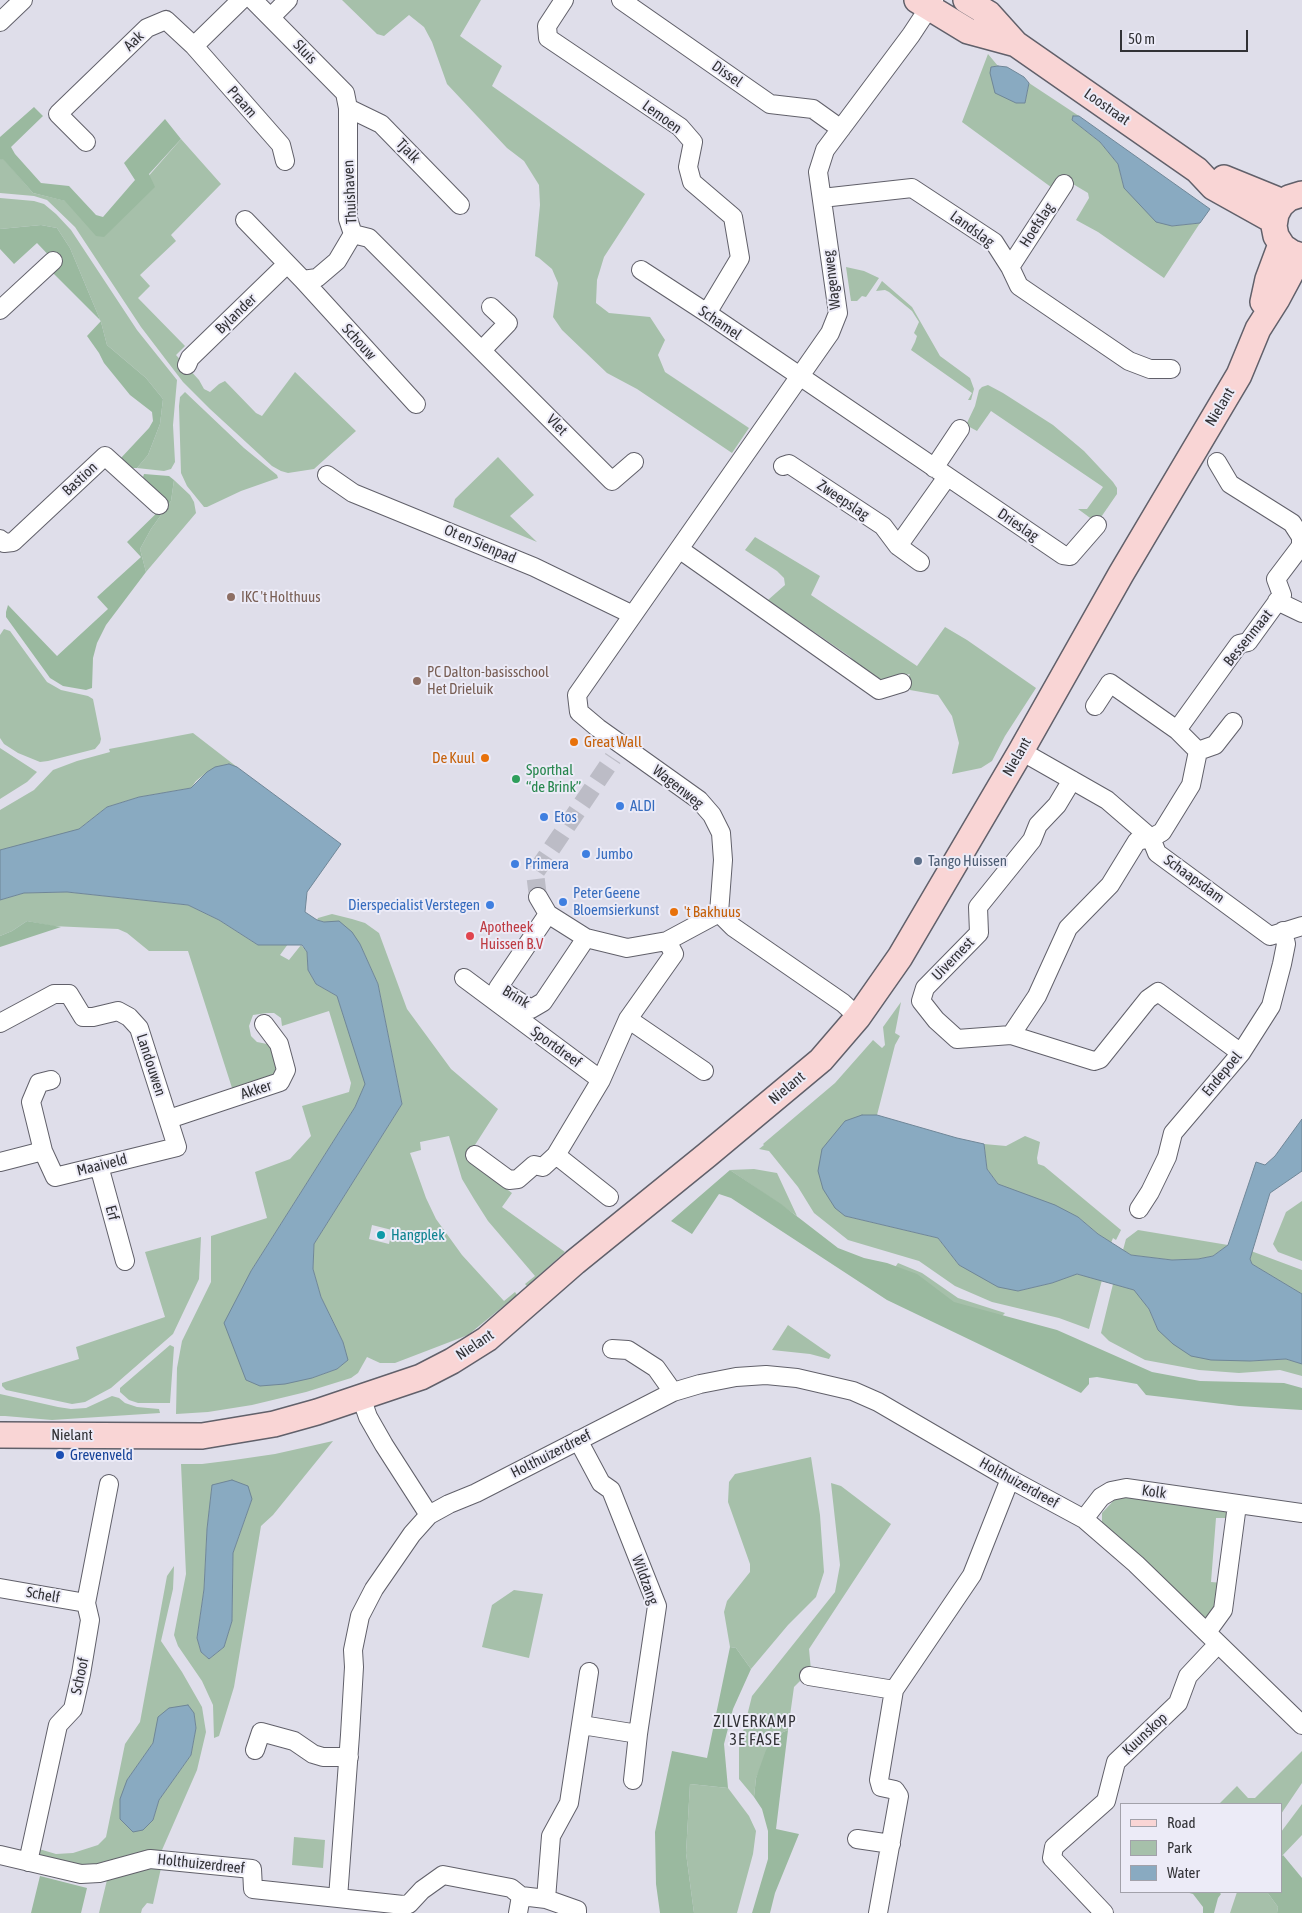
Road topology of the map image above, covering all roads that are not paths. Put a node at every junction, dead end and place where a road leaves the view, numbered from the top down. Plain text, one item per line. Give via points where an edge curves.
1 (23, 0) edge
2 (241, 0) edge
3 (253, 0) edge
4 (288, 0) edge
5 (564, 0) edge
6 (621, 0) edge
7 (966, 0) edge
8 (926, 3) edge
9 (3, 13) edge
10 (271, 17) junction
11 (1016, 44) junction
12 (194, 46) junction
13 (348, 108) junction
14 (841, 128) junction
15 (86, 142) dead end
16 (285, 161) dead end
17 (1064, 184) dead end
18 (822, 198) junction
19 (460, 206) dead end
20 (245, 220) dead end
21 (1290, 229) edge
22 (353, 234) junction
23 (53, 261) dead end
24 (288, 264) junction
25 (1010, 267) junction
26 (641, 270) dead end
27 (303, 280) junction
28 (491, 307) dead end
29 (0, 310) edge
30 (707, 313) junction
31 (482, 350) junction
32 (187, 365) dead end
33 (1172, 368) dead end
34 (799, 376) junction
35 (416, 404) dead end
36 (960, 429) dead end
37 (634, 462) dead end
38 (1217, 462) dead end
39 (782, 466) dead end
40 (940, 472) junction
41 (327, 474) dead end
42 (159, 505) dead end
43 (1098, 525) dead end
44 (0, 539) edge
45 (898, 546) junction
46 (679, 549) junction
47 (920, 562) dead end
48 (1277, 601) junction
49 (1302, 613) edge
50 (633, 615) junction
51 (902, 683) dead end
52 (1095, 706) dead end
53 (1233, 722) dead end
54 (1177, 730) junction
55 (1021, 751) junction
56 (1198, 752) junction
57 (1072, 780) junction
58 (1151, 838) junction
59 (538, 897) tunnel mouth
60 (719, 913) junction
61 (548, 914) junction
62 (1302, 926) edge
63 (1283, 932) junction
64 (586, 938) junction
65 (666, 941) junction
66 (464, 978) dead end
67 (858, 1017) junction
68 (628, 1019) junction
69 (0, 1023) edge
70 (264, 1024) dead end
71 (1011, 1035) junction
72 (1241, 1054) junction
73 (704, 1070) dead end
74 (50, 1080) dead end
75 (601, 1080) junction
76 (169, 1119) junction
77 (177, 1147) joint
78 (43, 1151) junction
79 (475, 1155) dead end
80 (556, 1155) junction
81 (0, 1162) edge
82 (99, 1166) junction
83 (609, 1197) dead end
84 (1139, 1209) dead end
85 (125, 1261) dead end
86 (612, 1349) dead end
87 (673, 1392) junction
88 (361, 1396) junction
89 (0, 1435) edge
90 (578, 1440) junction
91 (1010, 1479) junction
92 (109, 1484) dead end
93 (1237, 1505) junction
94 (1302, 1513) edge
95 (429, 1515) junction
96 (1084, 1519) junction
97 (0, 1588) edge
98 (86, 1603) junction
99 (1213, 1638) junction
100 (589, 1672) dead end
101 (809, 1676) dead end
102 (894, 1690) junction
103 (582, 1725) junction
104 (1302, 1725) edge
105 (638, 1734) junction
106 (255, 1750) dead end
107 (348, 1757) junction
108 (633, 1780) dead end
109 (857, 1839) dead end
110 (891, 1844) junction
111 (0, 1855) edge
112 (28, 1862) junction
113 (338, 1898) junction
114 (546, 1899) junction
115 (520, 1904) edge
116 (577, 1913) edge
117 (878, 1913) edge
118 (1104, 1913) edge

1 - 9 street
2 - 12 street
3 - 10 street, Sluis
4 - 10 street
5 - 30 street, Lemoen via 547,26 548,38 680,127 693,142 688,167 692,182 734,217 740,258
6 - 14 street, Dissel via 770,104 813,109
7 - 11 street, Loostraat via 989,14
8 - 11 street, Loostraat via 968,31
8 - 14 street, Wagenweg via 911,35
10 - 13 street, Sluis via 344,93
11 - 21 street, Loostraat via 1197,170 1220,177
12 - 15 street, Aak via 166,20 148,28 58,114
12 - 16 street, Praam via 280,145
13 - 19 street, Tjalk via 381,124
13 - 22 street, Thuishaven via 348,220
14 - 18 street, Wagenweg via 825,150 818,172
17 - 25 street, Hoefslag
18 - 25 street, Landslag via 912,188 994,242
18 - 34 street, Wagenweg via 838,313 830,333
20 - 24 street
21 - 55 street, Nielant via 1277,299 1258,329 1239,376
22 - 27 street, Thuishaven via 337,261 317,278
22 - 31 street, Vlet via 369,238
23 - 29 street
24 - 27 street
24 - 32 street, Bylander via 190,358
25 - 33 street, Landslag via 1020,286 1130,362 1150,370
26 - 30 street, Schamel
27 - 35 street, Schouw
28 - 31 street via 508,323
30 - 34 street, Schamel
31 - 37 street, Vlet via 612,481
34 - 40 street, Drieslag
34 - 46 street, Wagenweg
36 - 40 street
38 - 48 street, Bessenmaat via 1230,484 1292,523 1301,537 1301,546 1276,580 1282,595
39 - 45 street, Zweepslag via 789,464 883,526
40 - 43 street, Drieslag via 1063,555 1070,556
40 - 45 street
41 - 50 street, Ot en Sienpad via 353,493 534,566
42 - 44 street, Bastion via 106,456 13,542 4,543
45 - 47 street, Zweepslag
46 - 50 street, Wagenweg
46 - 51 street via 879,690
48 - 49 street
48 - 54 street, Bessenmaat via 1248,642 1239,644
50 - 60 street, Wagenweg via 577,695 579,712 618,751 699,800 712,815 721,833 723,860
52 - 54 street via 1110,683
53 - 56 street via 1215,745
54 - 56 street
55 - 57 street, Schaapsdam
55 - 67 street, Nielant via 900,957
56 - 58 street via 1191,785 1162,832
57 - 58 street, Schaapsdam via 1107,800
57 - 71 street, Uivernest via 1038,825 1032,840 978,907 979,933 925,988 921,1001 957,1039
58 - 63 street, Schaapsdam via 1157,853 1270,936
58 - 71 street via 1138,840 1110,885 1068,928 1037,996
59 - 61 street
60 - 65 street
60 - 67 street via 733,927
61 - 64 street
61 - 64 street, Brink via 498,988 531,1009 543,1002
62 - 63 street, Schaapsdam
63 - 72 street, Endepoel via 1286,944 1271,1006
64 - 65 street via 628,948
65 - 68 street via 674,954
66 - 75 street, Sportdreef
67 - 88 street, Nielant via 820,1060 575,1262 487,1340 420,1377
68 - 73 street
68 - 75 street
69 - 76 street, Landouwen via 54,994 69,994 83,1017 118,1011 130,1017 139,1028
70 - 76 street, Akker via 279,1044 286,1070 280,1082
71 - 72 street, Uivernest via 1094,1061 1100,1059 1148,999 1158,992
72 - 84 street, Endepoel via 1173,1133 1167,1157
74 - 78 street, Maaiveld via 39,1083 31,1102
75 - 80 street
76 - 77 street, Landouwen
77 - 82 street, Maaiveld
78 - 81 street
78 - 82 street, Maaiveld via 55,1177
79 - 80 street via 509,1180 518,1179 534,1165 543,1167
80 - 83 street
82 - 85 street, Erf
86 - 87 street via 628,1350 656,1368
87 - 90 street, Holthuizerdreef
87 - 91 street, Holthuizerdreef via 736,1377 766,1375 833,1385 878,1402
88 - 89 street, Nielant via 274,1424 202,1436
88 - 95 street via 368,1417
90 - 95 street, Holthuizerdreef
90 - 105 street, Wildzang via 601,1483 611,1490 657,1606
91 - 96 street, Holthuizerdreef
91 - 102 street via 972,1575
92 - 98 street, Schoof
93 - 94 street, Kolk
93 - 96 street, Kolk via 1126,1488 1101,1497
93 - 99 street via 1223,1610
95 - 107 street, Holthuizerdreef via 379,1581 360,1616 353,1650
96 - 99 street, Holthuizerdreef
97 - 98 street, Schelf
98 - 112 street, Schoof via 90,1620 79,1683 73,1709 58,1725
99 - 104 street, Holthuizerdreef
99 - 118 street, Kuunskop via 1188,1676 1178,1703 1116,1762 1106,1800 1054,1847 1052,1858
100 - 103 street
101 - 102 street
102 - 110 street via 879,1780 881,1786 895,1790 899,1796
103 - 105 street
103 - 114 street via 569,1803 551,1836
105 - 108 street, Wildzang
106 - 107 street via 261,1732 294,1741 323,1757
107 - 113 street, Holthuizerdreef
109 - 110 street
110 - 117 street
111 - 112 street
112 - 113 street, Holthuizerdreef via 81,1874 99,1873 150,1858 252,1869 253,1889
113 - 115 street via 409,1904 443,1875 511,1888
114 - 115 street
114 - 116 street via 577,1910

